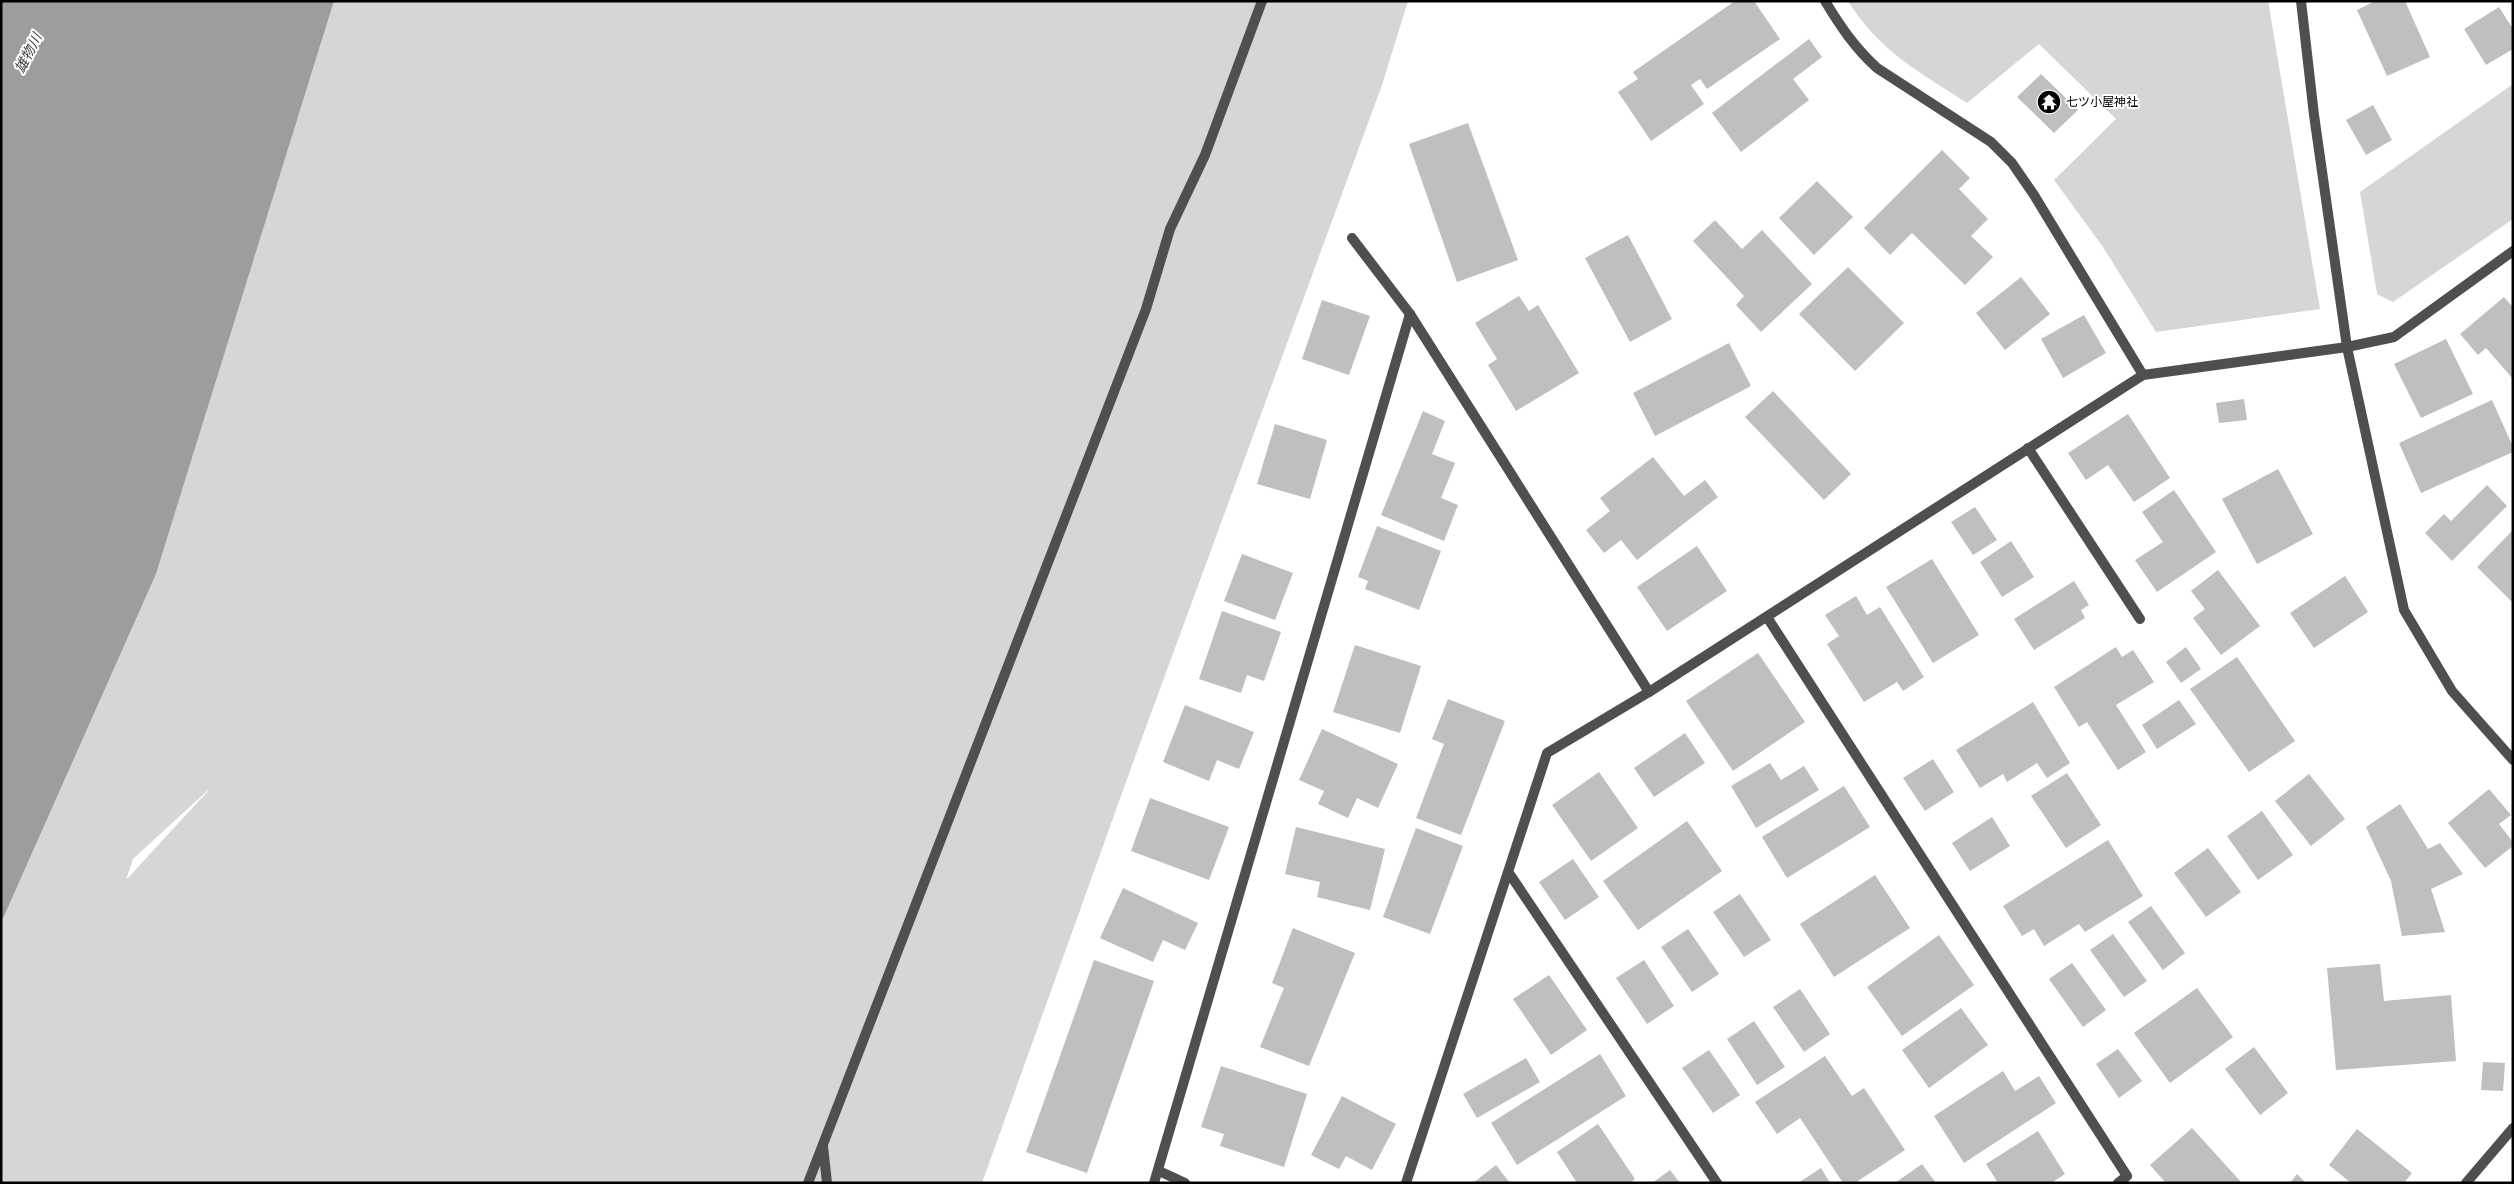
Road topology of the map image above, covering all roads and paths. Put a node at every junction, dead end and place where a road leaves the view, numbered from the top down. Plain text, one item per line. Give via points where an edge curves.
1 (1262, 1) edge
2 (1825, 1) edge
3 (2302, 2) edge
4 (1352, 238) dead end
5 (2513, 251) edge
6 (1410, 314) junction
7 (2347, 347) junction
8 (2143, 375) junction
9 (2028, 448) junction
10 (1767, 617) junction
11 (2140, 619) dead end
12 (1649, 692) junction
13 (2513, 760) edge
14 (1509, 873) junction
15 (2513, 1128) edge
16 (823, 1145) junction
17 (1159, 1171) junction
18 (808, 1183) edge
19 (827, 1183) edge
20 (1154, 1183) edge
21 (1185, 1183) edge
22 (1406, 1183) edge
23 (1717, 1183) edge
24 (2118, 1183) edge
25 (2466, 1183) edge

1 - 16 street via 1205,155 1170,229 1146,309
2 - 8 street via 1842,29 1877,68 1991,142 2012,163
3 - 7 street via 2314,115
4 - 6 street
5 - 7 street via 2394,337
6 - 12 street
6 - 17 street
7 - 8 street
7 - 13 street via 2404,610 2452,691
8 - 9 street
9 - 10 street
9 - 11 street
10 - 12 street
10 - 24 street via 2127,1176
12 - 14 street via 1547,753
14 - 22 street
14 - 23 street
15 - 25 street
16 - 18 street
16 - 19 street
17 - 20 street
17 - 21 street

